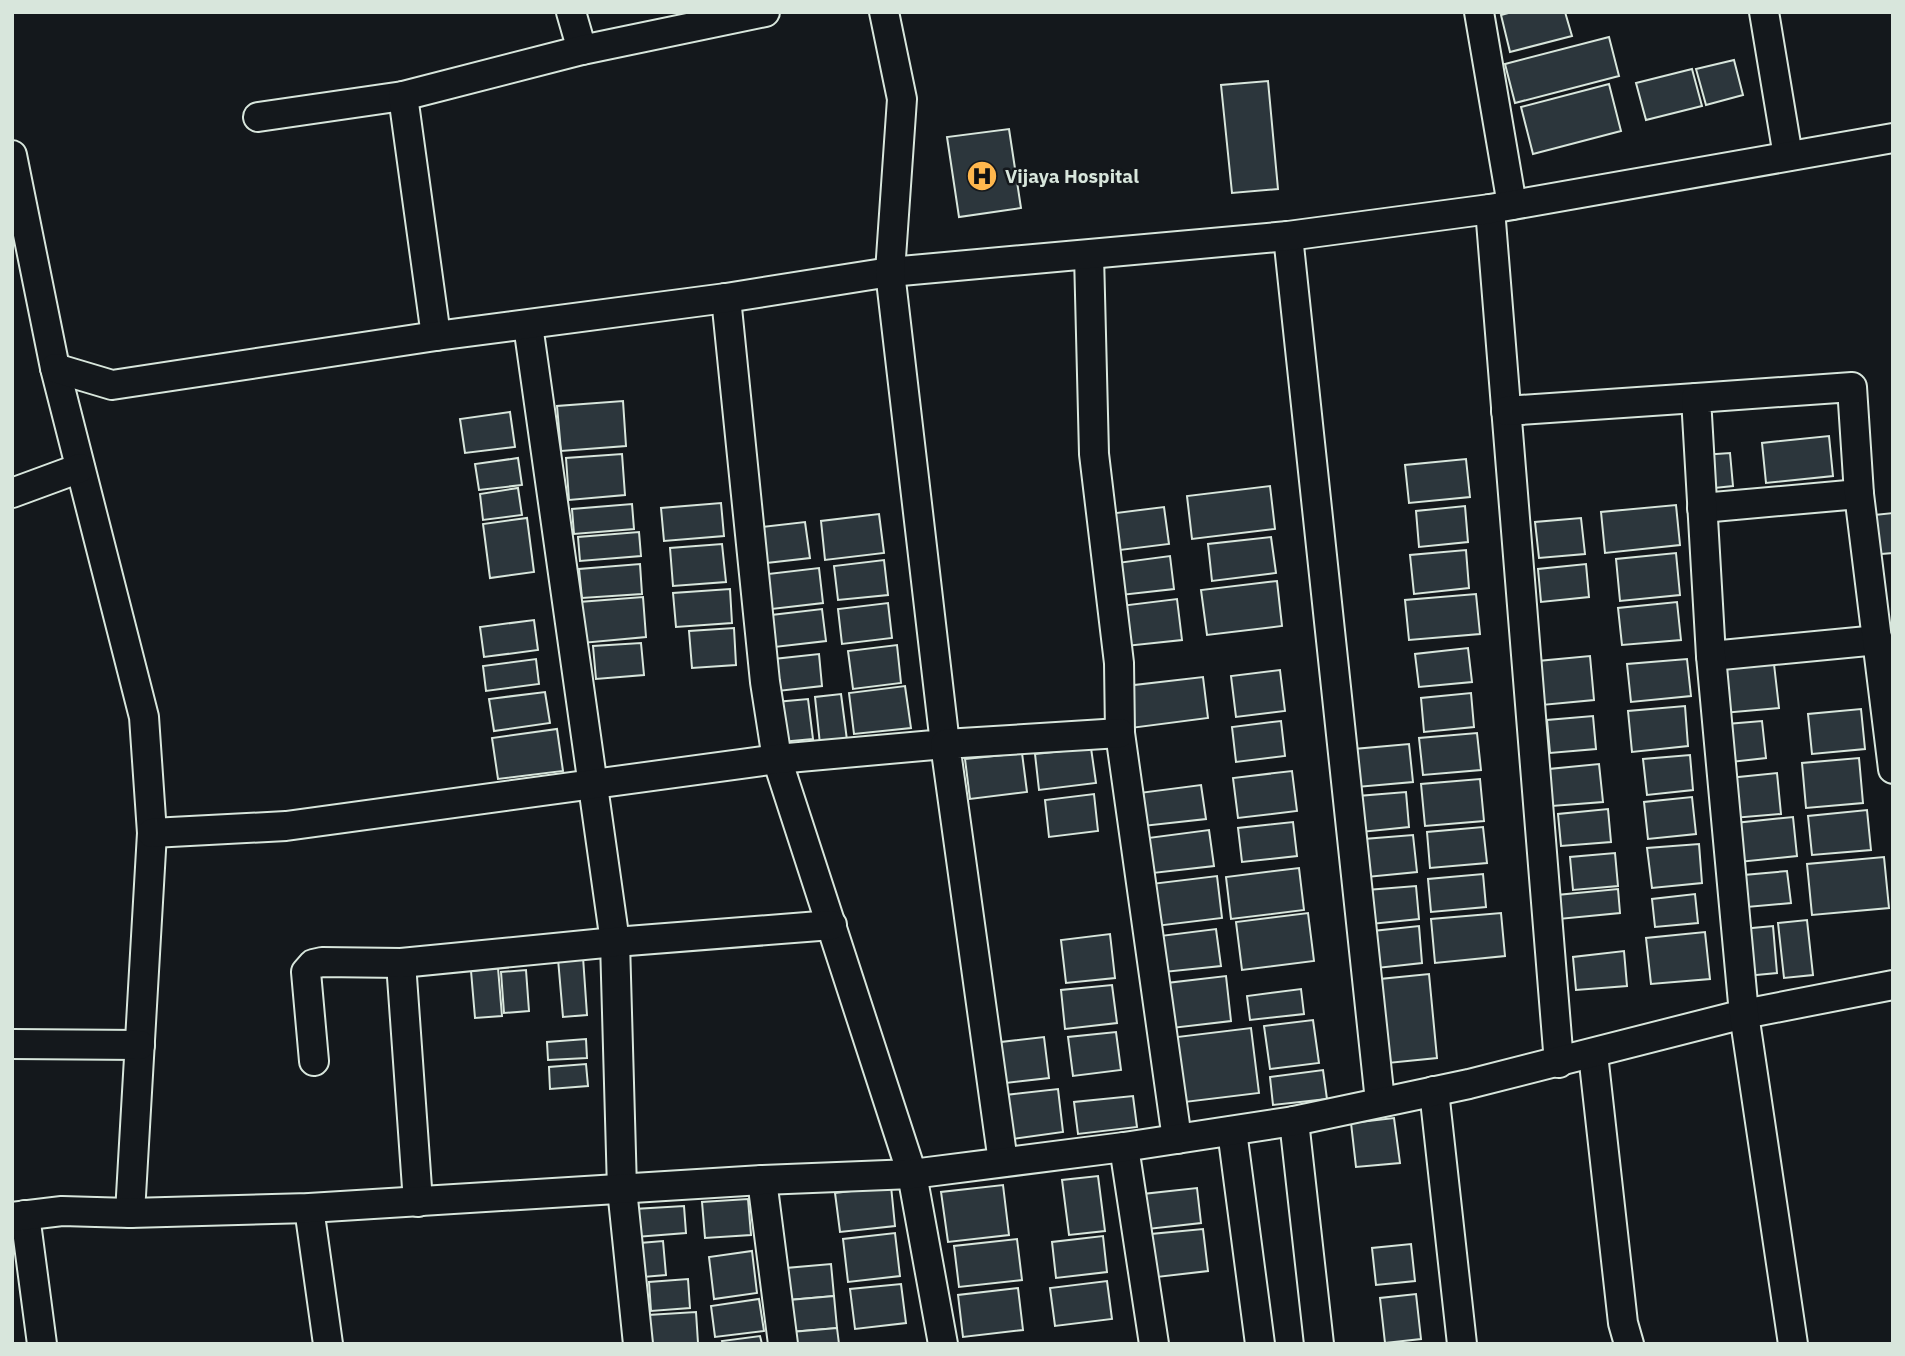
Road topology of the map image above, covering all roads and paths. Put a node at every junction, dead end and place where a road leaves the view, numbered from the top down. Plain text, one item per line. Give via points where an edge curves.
1 (571, 12) edge
2 (765, 12) edge
3 (884, 12) edge
4 (1479, 12) edge
5 (1765, 12) edge
6 (720, 17) edge
7 (582, 50) junction
8 (403, 96) junction
9 (258, 117) dead end
10 (1893, 138) edge
11 (12, 155) edge
12 (1788, 156) junction
13 (1501, 207) junction
14 (1287, 236) junction
15 (1089, 255) junction
16 (890, 272) junction
17 (726, 298) junction
18 (528, 325) junction
19 (436, 336) junction
20 (55, 368) junction
21 (1696, 398) junction
22 (1506, 411) junction
23 (80, 468) junction
24 (12, 494) edge
25 (1859, 494) junction
26 (1702, 508) junction
27 (1878, 640) junction
28 (1712, 656) junction
29 (1120, 733) junction
30 (945, 744) junction
31 (777, 759) junction
32 (1893, 769) edge
33 (591, 785) junction
34 (152, 833) junction
35 (832, 925) junction
36 (615, 943) junction
37 (401, 963) junction
38 (1893, 985) edge
39 (1744, 1014) junction
40 (12, 1044) edge
41 (140, 1045) junction
42 (1593, 1054) junction
43 (314, 1061) dead end
44 (1559, 1063) junction
45 (1434, 1091) junction
46 (1380, 1101) junction
47 (1294, 1121) junction
48 (1232, 1131) junction
49 (1177, 1139) junction
50 (1124, 1147) junction
51 (1003, 1162) junction
52 (912, 1174) junction
53 (762, 1180) junction
54 (622, 1189) junction
55 (418, 1202) junction
56 (309, 1208) junction
57 (130, 1213) junction
58 (18, 1216) edge
59 (41, 1344) edge
60 (328, 1344) edge
61 (638, 1344) edge
62 (783, 1344) edge
63 (943, 1344) edge
64 (1154, 1344) edge
65 (1260, 1344) edge
66 (1319, 1344) edge
67 (1462, 1344) edge
68 (1629, 1344) edge
69 (1793, 1344) edge

1 - 7 street
2 - 6 street
3 - 16 street via 902,99
4 - 13 street
5 - 12 street
6 - 7 street
7 - 8 street
8 - 9 street
8 - 19 street
10 - 12 street
11 - 20 street
12 - 13 street
13 - 14 street
13 - 22 street
14 - 15 street
14 - 46 street
15 - 16 street
15 - 29 street via 1094,454 1119,663
16 - 17 street
16 - 30 street
17 - 18 street
17 - 31 street
18 - 19 street
18 - 33 street
19 - 20 street via 113,385
20 - 23 street
21 - 22 street
21 - 25 street via 1852,387
21 - 26 street
22 - 44 street
23 - 24 street
23 - 34 street via 144,717
25 - 26 street
25 - 27 street
26 - 28 street
27 - 28 street
27 - 32 street
28 - 39 street
29 - 30 street
29 - 49 street
30 - 31 street
30 - 51 street
31 - 33 street
31 - 35 street
33 - 34 street via 286,826
33 - 36 street
34 - 41 street
35 - 36 street
35 - 52 street
36 - 37 street
36 - 54 street
37 - 43 street via 313,964 306,972
37 - 55 street
38 - 39 street
39 - 42 street
39 - 69 street
40 - 41 street
41 - 57 street
42 - 44 street
42 - 68 street
44 - 45 street
45 - 46 street
45 - 67 street
46 - 47 street
47 - 48 street
47 - 66 street
48 - 49 street
48 - 65 street
49 - 50 street
50 - 51 street
50 - 64 street
51 - 52 street
52 - 53 street
52 - 63 street
53 - 54 street
53 - 62 street
54 - 55 street
54 - 61 street
55 - 56 street
56 - 57 street
56 - 60 street
57 - 58 street via 62,1211
58 - 59 street

